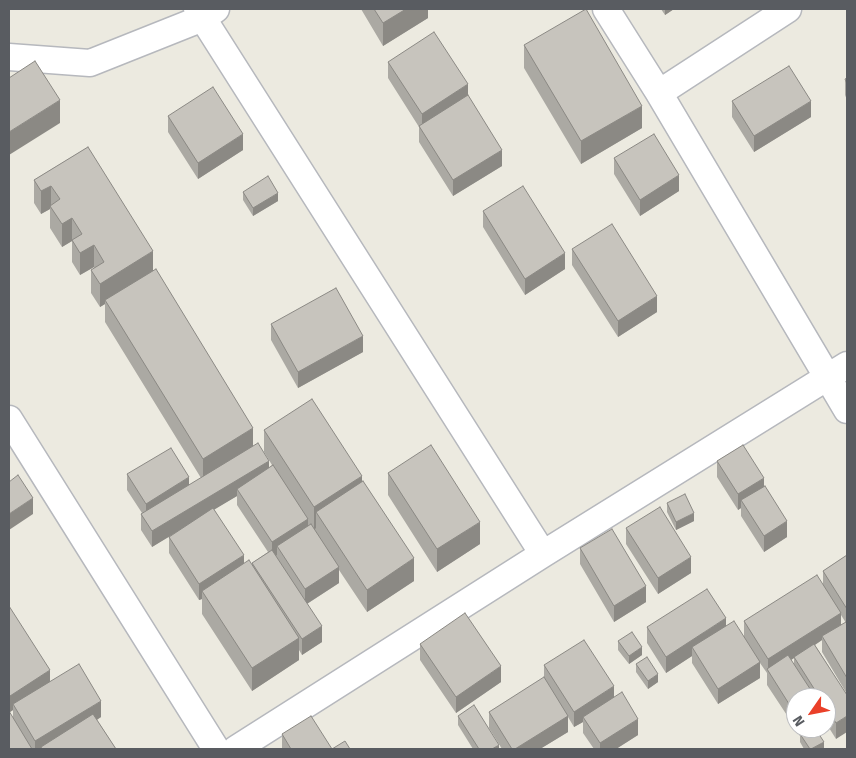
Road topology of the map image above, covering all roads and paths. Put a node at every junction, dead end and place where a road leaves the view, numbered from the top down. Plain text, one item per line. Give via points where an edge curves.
1 (606, 9) edge
2 (788, 9) edge
3 (206, 12) edge
4 (9, 57) edge
5 (659, 93) junction
6 (837, 371) edge
7 (847, 410) edge
8 (9, 419) edge
9 (542, 554) junction
10 (216, 749) edge
11 (236, 749) edge

1 - 5 street
2 - 5 street
3 - 4 street via 90,63
3 - 9 street
5 - 6 street
6 - 7 street
6 - 9 street
8 - 10 street
9 - 11 street

